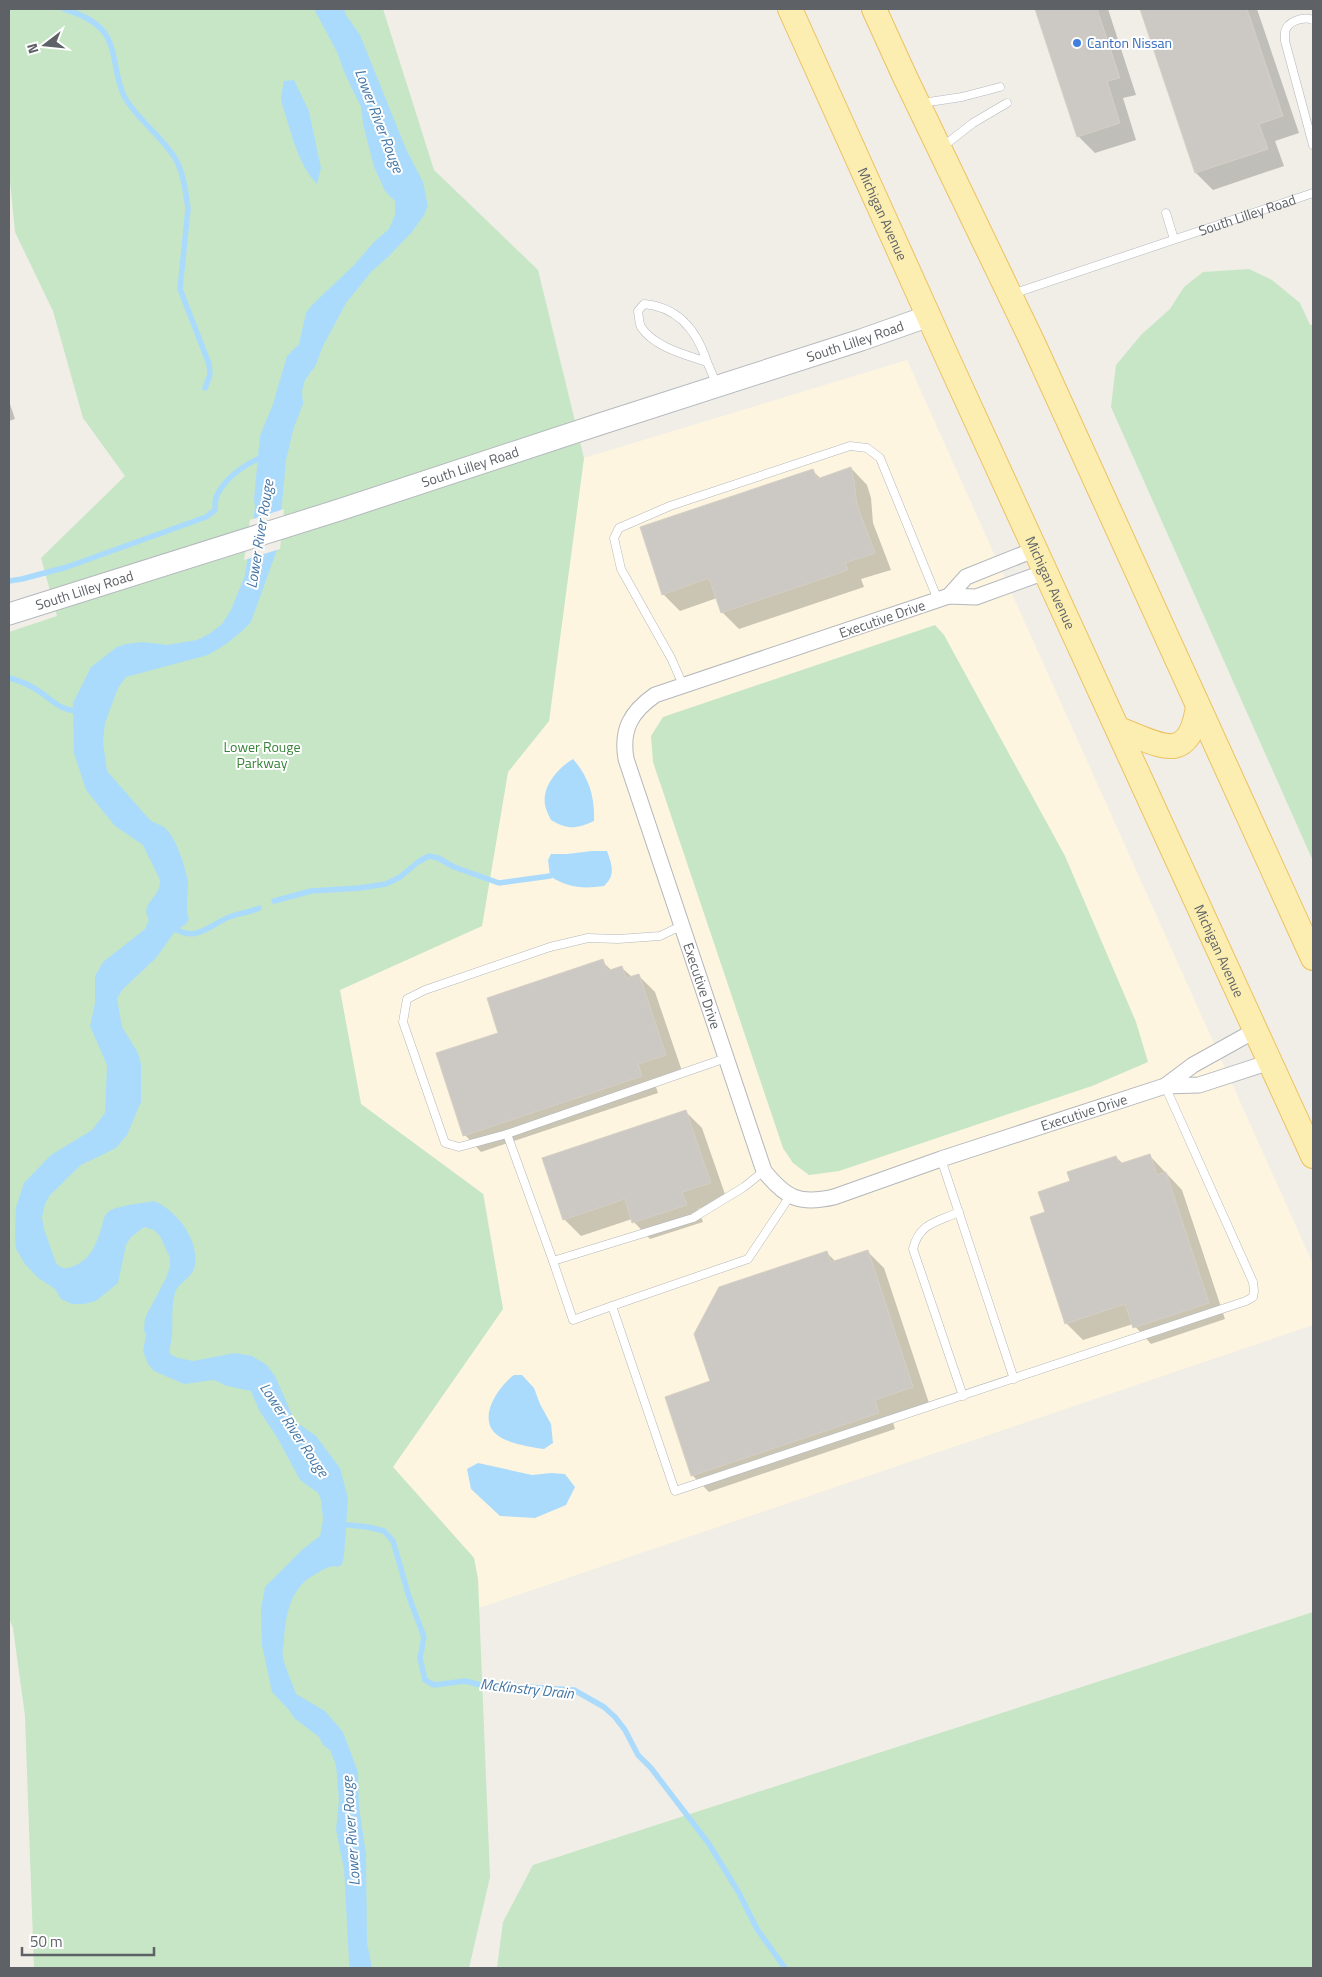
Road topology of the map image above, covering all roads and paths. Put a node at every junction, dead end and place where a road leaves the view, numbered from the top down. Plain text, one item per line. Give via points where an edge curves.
1 (790, 9) edge
2 (874, 9) edge
3 (1313, 20) edge
4 (1000, 87) dead end
5 (1007, 103) dead end
6 (918, 104) junction
7 (1313, 144) edge
8 (940, 149) junction
9 (1313, 193) edge
10 (1166, 213) dead end
11 (1174, 240) junction
12 (1010, 294) junction
13 (929, 316) junction
14 (707, 362) junction
15 (717, 385) junction
16 (1036, 549) junction
17 (1045, 572) junction
18 (943, 598) junction
19 (10, 612) edge
20 (683, 685) junction
21 (1198, 706) junction
22 (1118, 729) junction
23 (681, 926) junction
24 (1313, 958) edge
25 (1256, 1030) junction
26 (726, 1058) junction
27 (1270, 1062) junction
28 (1165, 1086) junction
29 (507, 1134) junction
30 (1313, 1156) edge
31 (941, 1159) junction
32 (764, 1171) junction
33 (790, 1196) junction
34 (959, 1212) junction
35 (553, 1261) junction
36 (612, 1306) junction
37 (1014, 1379) junction
38 (963, 1396) junction

1 - 13 main road, Michigan Avenue
2 - 6 main road
3 - 7 lane via 1301,19 1285,32
4 - 6 lane
5 - 8 lane via 973,123
6 - 8 main road
8 - 12 main road
9 - 11 lane, South Lilley Road
10 - 11 lane
11 - 12 lane, South Lilley Road
12 - 21 main road
13 - 15 street, South Lilley Road
13 - 16 main road, Michigan Avenue
14 - 14 lane via 655,340 640,326 638,311 644,304 660,305 681,318 700,341
14 - 15 lane
15 - 19 street, South Lilley Road via 297,524
16 - 17 main road, Michigan Avenue
16 - 18 street, Executive Drive via 966,577
17 - 18 street, Executive Drive via 976,597
17 - 22 main road, Michigan Avenue
18 - 20 street, Executive Drive
18 - 20 lane via 880,458 867,448 850,446 670,506 619,528 614,538 621,569
20 - 23 street, Executive Drive via 656,695 643,704 629,722 624,747
21 - 22 main road via 1192,732 1182,743 1174,746 1154,744
21 - 24 main road
22 - 25 main road, Michigan Avenue
23 - 26 street, Executive Drive
23 - 29 lane via 660,936 588,938 550,947 424,990 407,999 403,1022 445,1143 459,1147
25 - 27 main road, Michigan Avenue
25 - 28 street, Executive Drive via 1194,1065
26 - 29 lane
26 - 32 street, Executive Drive
27 - 28 street, Executive Drive via 1199,1085
27 - 30 main road, Michigan Avenue
28 - 31 street, Executive Drive
28 - 37 lane via 1253,1282 1253,1297
29 - 35 lane
31 - 33 street, Executive Drive via 818,1201
31 - 34 lane
32 - 33 street, Executive Drive via 777,1187
32 - 35 lane via 693,1218
33 - 36 lane via 748,1258
34 - 37 lane
34 - 38 lane via 921,1230 913,1249
35 - 36 lane via 572,1320
36 - 38 lane via 675,1491
37 - 38 lane

